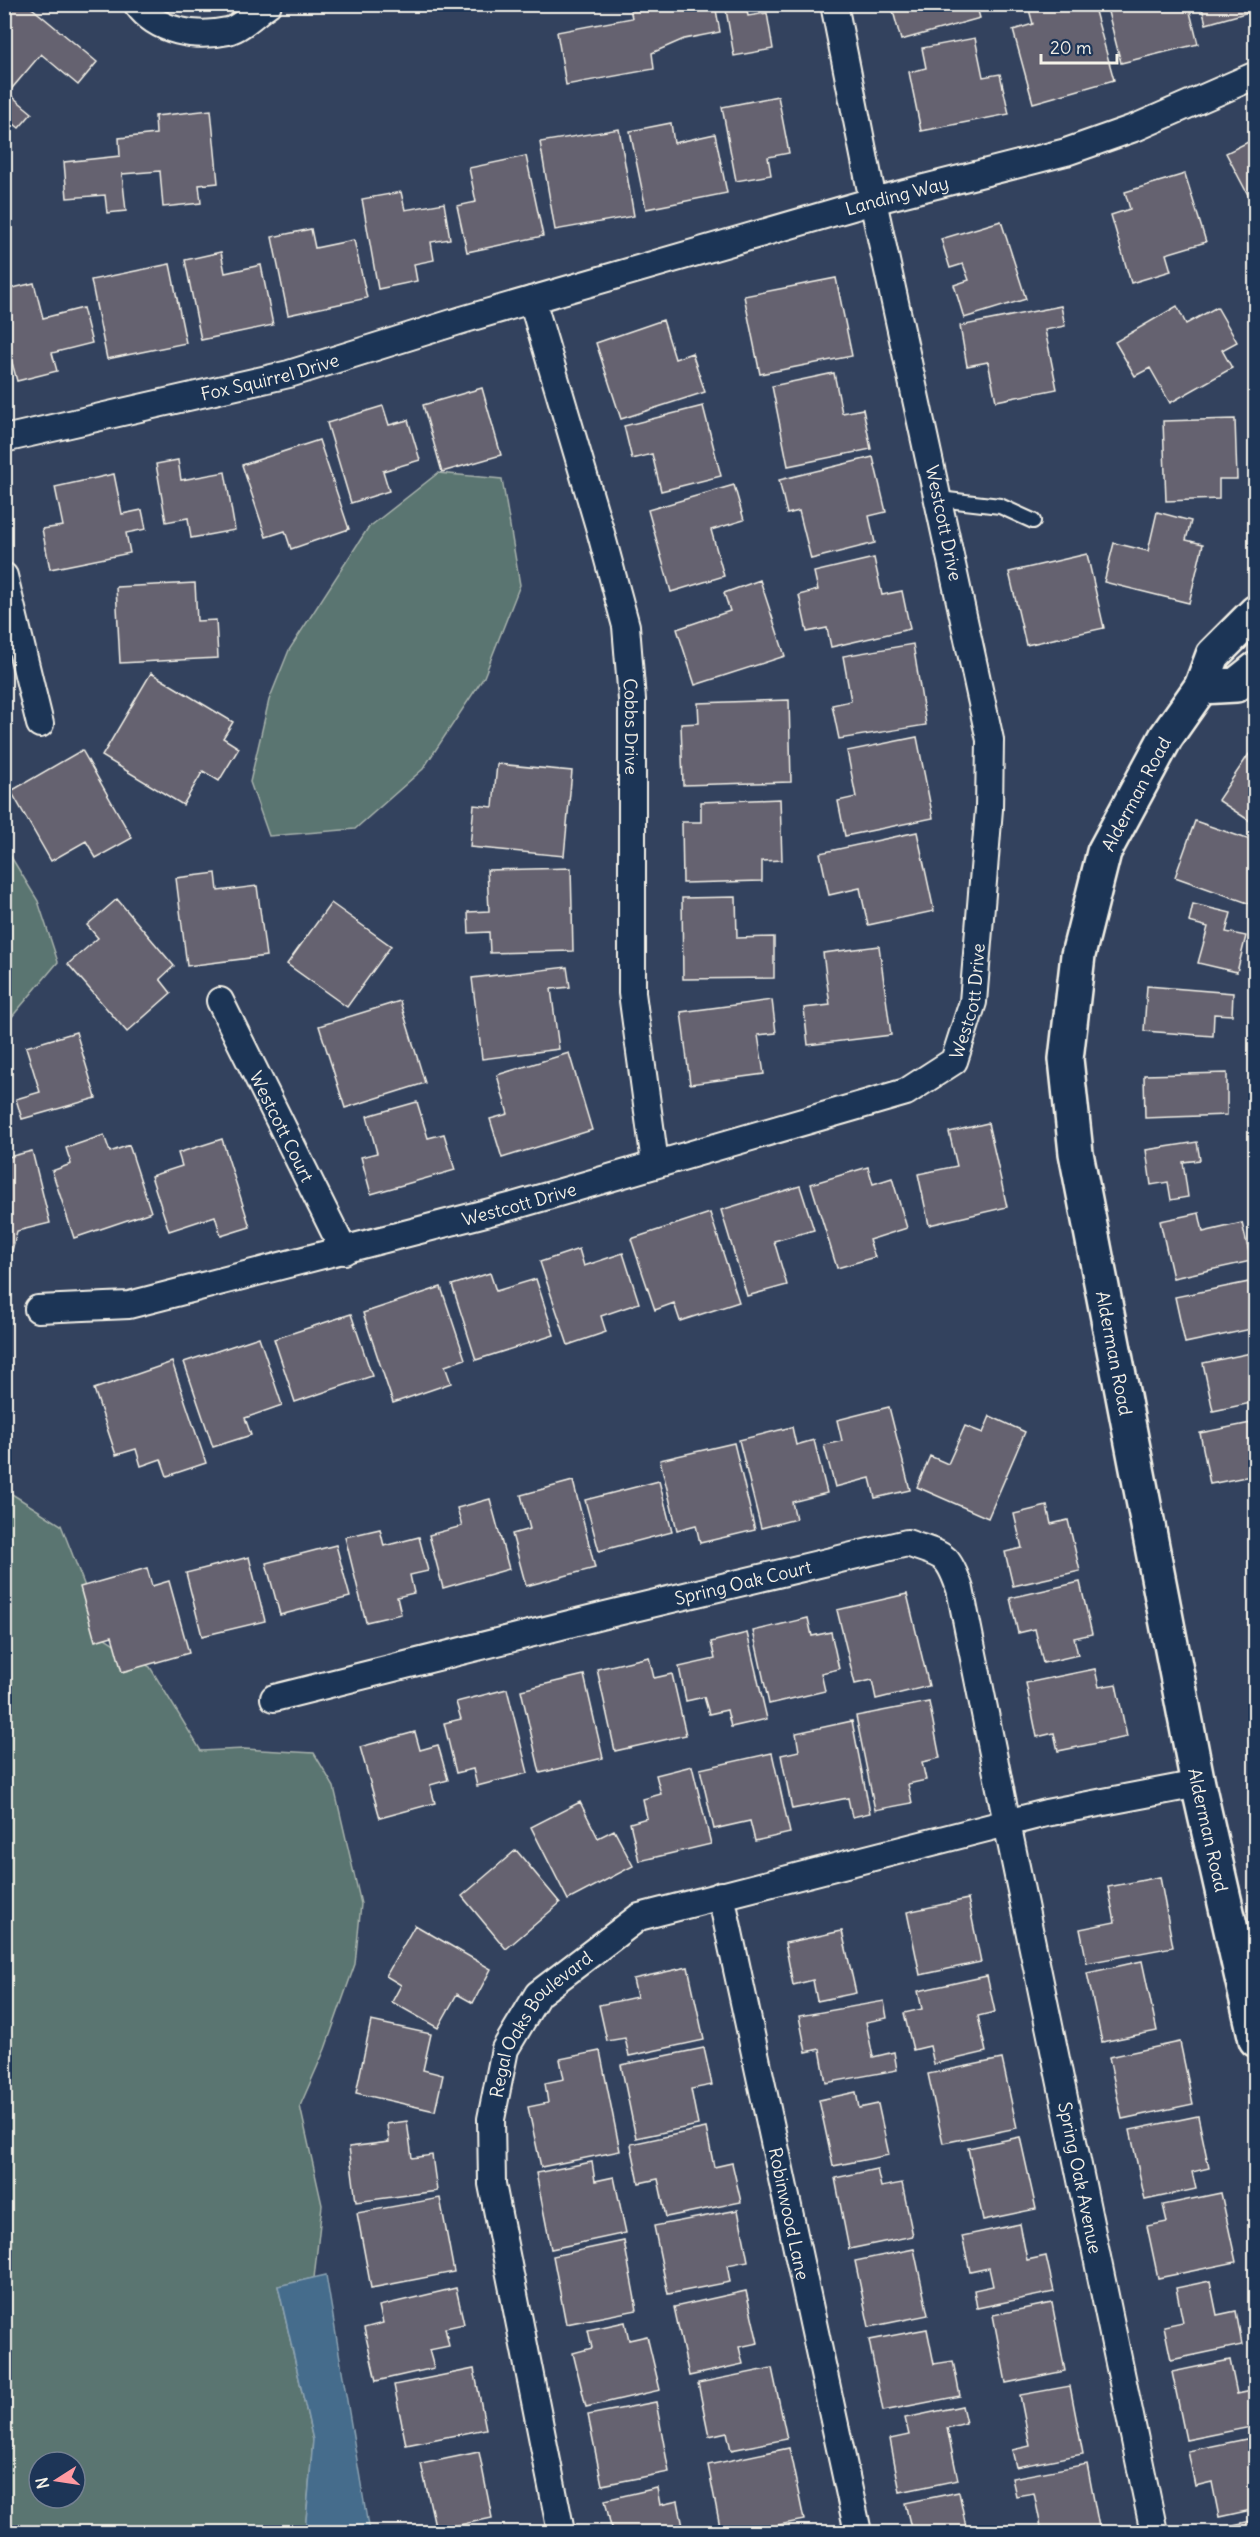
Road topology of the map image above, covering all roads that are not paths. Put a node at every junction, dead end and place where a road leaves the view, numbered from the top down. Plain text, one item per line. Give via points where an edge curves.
1 (137, 4) edge
2 (268, 4) edge
3 (834, 4) edge
4 (1256, 75) edge
5 (873, 201) junction
6 (532, 300) junction
7 (4, 438) edge
8 (939, 499) junction
9 (1033, 520) dead end
10 (4, 576) edge
11 (1256, 612) edge
12 (1256, 669) edge
13 (1201, 687) junction
14 (40, 724) dead end
15 (219, 1001) dead end
16 (655, 1163) junction
17 (344, 1251) junction
18 (38, 1308) dead end
19 (274, 1698) dead end
20 (1198, 1784) junction
21 (1007, 1823) junction
22 (721, 1894) junction
23 (1256, 2040) edge
24 (561, 2532) edge
25 (858, 2532) edge
26 (1154, 2532) edge

1 - 2 street via 145,15 183,34 230,30
3 - 5 street, Westcott Drive
4 - 5 street, Landing Way via 1137,128 1065,152
5 - 6 street, Landing Way
5 - 8 street, Westcott Drive
6 - 7 street, Fox Squirrel Drive via 289,374
6 - 16 street, Cobbs Drive via 626,626 632,700 632,993
8 - 9 lane via 1000,506
8 - 16 street, Westcott Drive via 990,740 989,809 973,1002 954,1061 906,1092
10 - 14 street
11 - 13 street, Alderman Road via 1213,655
12 - 13 street via 1236,685
13 - 20 street, Alderman Road via 1166,737 1104,852 1078,955 1065,1059 1076,1153
15 - 17 street, Westcott Court
16 - 17 street, Westcott Drive
17 - 18 street, Westcott Drive via 129,1305
19 - 21 street, Spring Oak Court via 907,1543 945,1557 954,1570
20 - 21 street, Regal Oaks Boulevard
20 - 23 street, Alderman Road
21 - 22 street, Regal Oaks Boulevard
21 - 26 street, Spring Oak Avenue
22 - 24 street, Regal Oaks Boulevard via 639,1917 538,1994 505,2049 491,2119 492,2184
22 - 25 street, Robinwood Lane

